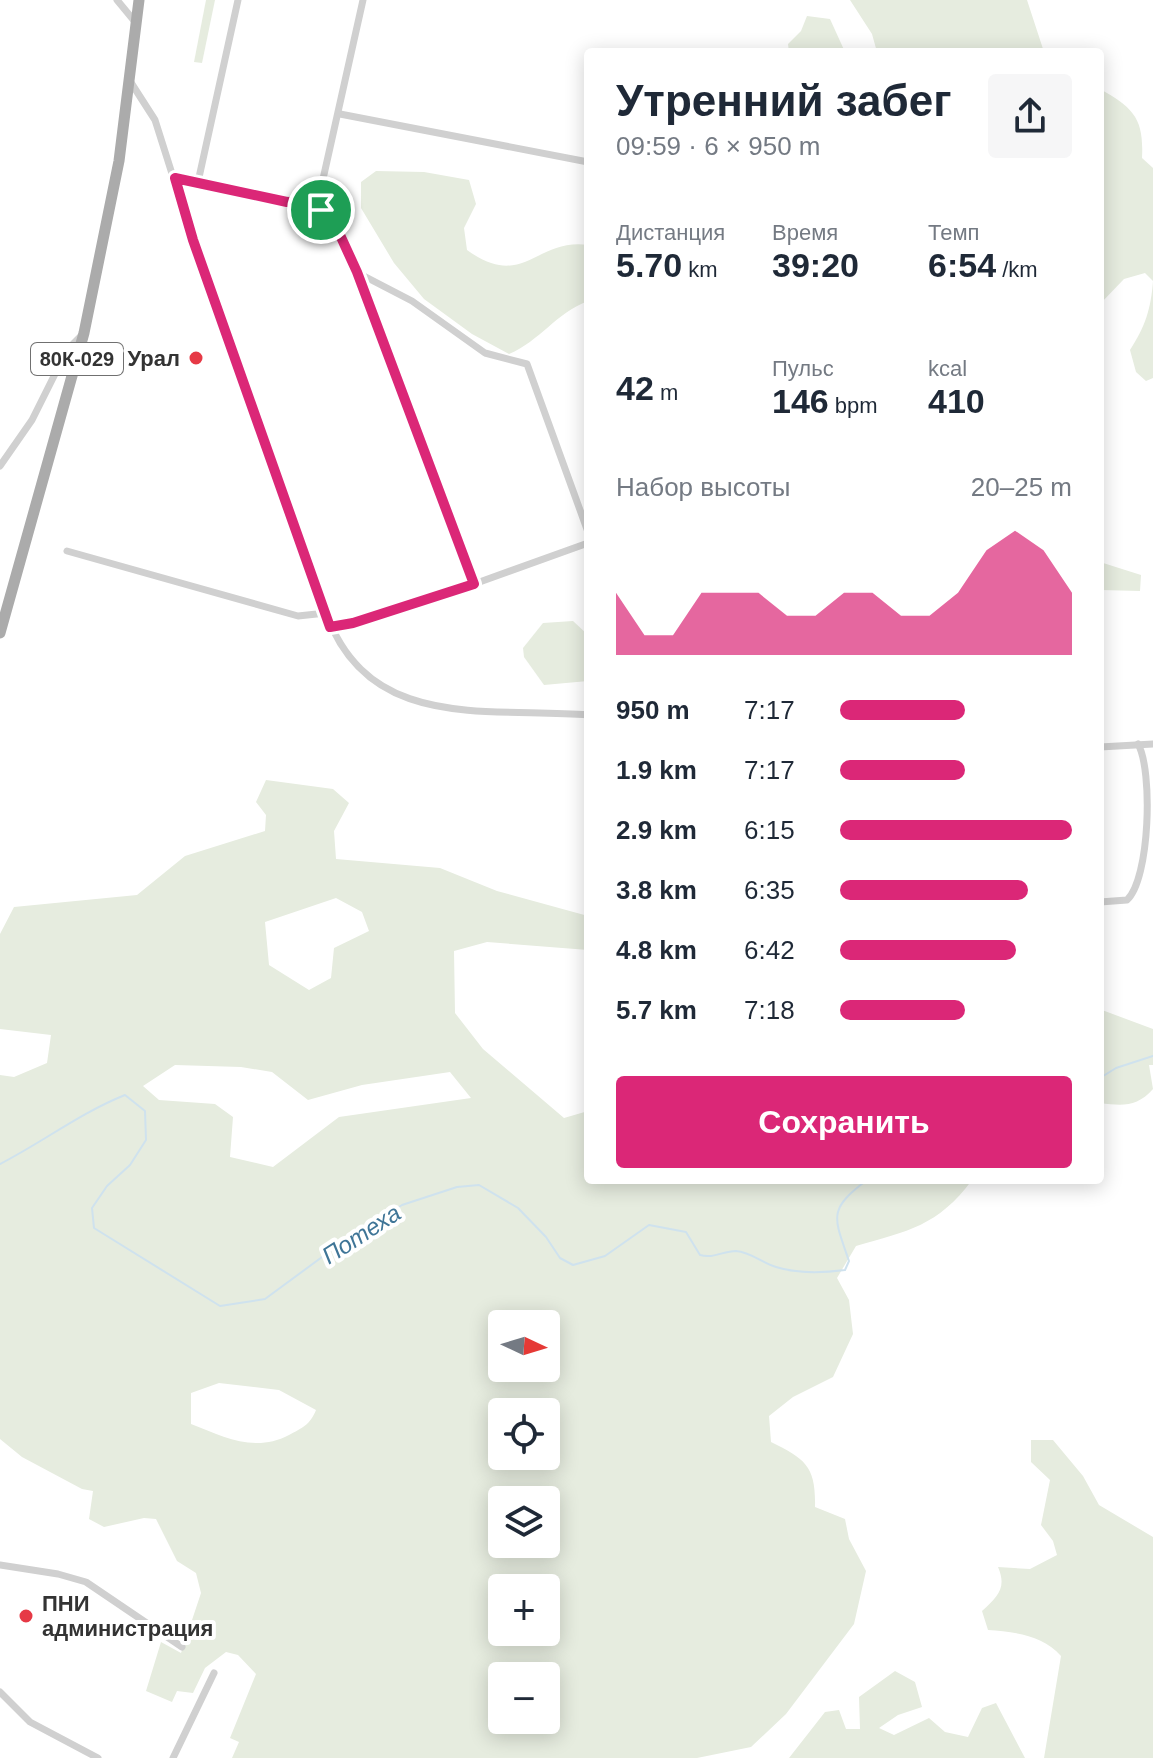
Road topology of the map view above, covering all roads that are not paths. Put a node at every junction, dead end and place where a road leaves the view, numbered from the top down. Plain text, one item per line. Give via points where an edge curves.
1 (117, 0) edge
2 (139, 0) edge
3 (238, 0) edge
4 (363, 0) edge
5 (136, 23) junction
6 (129, 80) junction
7 (340, 114) junction
8 (584, 161) edge
9 (175, 178) junction
10 (198, 182) junction
11 (306, 201) junction
12 (357, 272) junction
13 (84, 333) junction
14 (0, 466) edge
15 (584, 521) edge
16 (584, 544) edge
17 (67, 551) dead end
18 (474, 584) junction
19 (326, 613) junction
20 (330, 627) junction
21 (0, 633) edge
22 (584, 715) edge
23 (1138, 744) junction
24 (1153, 744) edge
25 (1104, 747) edge
26 (1104, 902) edge
27 (0, 1565) edge
28 (182, 1647) dead end
29 (214, 1673) dead end
30 (0, 1692) edge
31 (98, 1758) edge
32 (173, 1758) edge

1 - 5 street
2 - 5 main road, 80К-029
3 - 10 street
4 - 7 street
5 - 6 main road, 80К-029
6 - 9 street via 155,120
6 - 13 main road, 80К-029 via 119,161
7 - 8 street
7 - 11 street via 323,179
9 - 10 street
9 - 19 street
10 - 11 street via 287,202
11 - 12 street via 329,215
12 - 15 street via 399,292 485,353 527,364
12 - 18 street
13 - 14 street via 67,350 32,420
13 - 21 main road, 80К-029
16 - 18 street
17 - 19 street via 298,616
18 - 20 street
19 - 20 street
20 - 22 street via 359,669 407,701
23 - 24 street
23 - 25 street
23 - 26 street via 1148,768 1149,805 1136,886 1127,900
27 - 28 street via 86,1582
29 - 32 street
30 - 31 street via 30,1722

